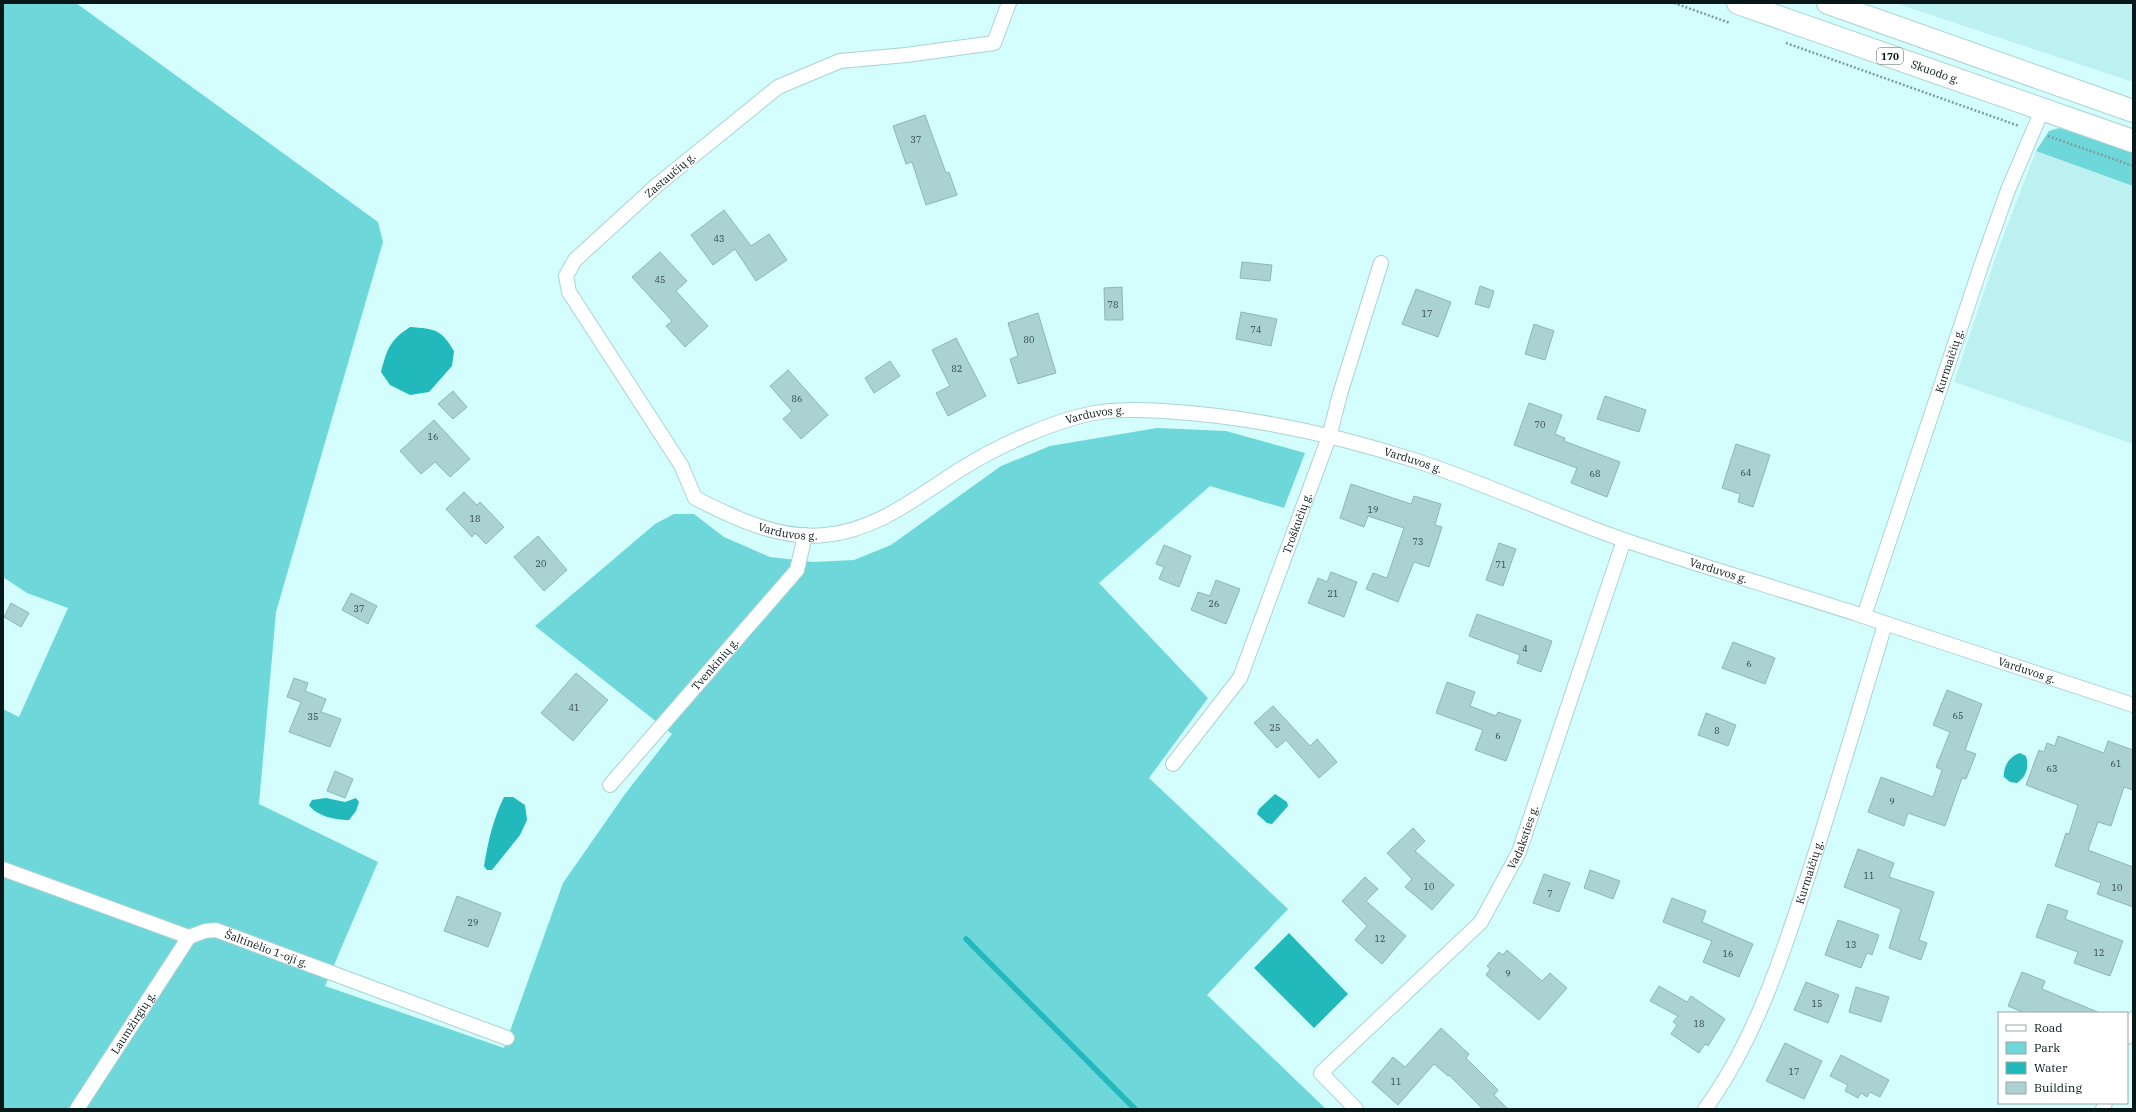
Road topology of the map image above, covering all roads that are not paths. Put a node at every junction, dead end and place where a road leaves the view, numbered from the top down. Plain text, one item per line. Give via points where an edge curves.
1 (1009, 3) edge
2 (1738, 3) edge
3 (1828, 3) edge
4 (2043, 108) junction
5 (2133, 111) edge
6 (2133, 141) edge
7 (1381, 263) dead end
8 (1329, 437) junction
9 (695, 498) joint
10 (805, 535) junction
11 (1624, 540) junction
12 (1864, 616) junction
13 (1885, 624) junction
14 (2133, 705) edge
15 (1173, 764) dead end
16 (610, 785) dead end
17 (3, 869) edge
18 (189, 936) junction
19 (2133, 1019) edge
20 (2128, 1034) edge
21 (507, 1038) dead end
22 (77, 1109) edge
23 (1356, 1109) edge
24 (1705, 1109) edge

1 - 9 street, Zastaučių g. via 994,42 906,55 840,61 778,87 656,186 575,260 566,276 569,292 681,465
2 - 4 main road, Skuodo g. / 170
3 - 5 main road
4 - 6 main road, Skuodo g. / 170
4 - 12 street, Kurmaičių g. via 2008,190 1983,260
7 - 8 street, Troškučių g.
8 - 10 street, Varduvos g. via 1231,418 1166,411 1094,413 990,452 897,511 872,523 823,536
8 - 11 street, Varduvos g. via 1419,462
8 - 15 street, Troškučių g. via 1240,678
9 - 10 street, Varduvos g. via 756,525 787,534
10 - 16 street, Tvenkinių g. via 792,576
11 - 12 street, Varduvos g.
11 - 23 street, Vadaksties g. via 1520,852 1481,922 1321,1073
12 - 13 street, Varduvos g.
13 - 14 street, Varduvos g.
13 - 24 street, Kurmaičių g. via 1791,929 1756,1019 1718,1091
17 - 18 street
18 - 21 street, Šaltinėlio 1-oji g. via 205,930 216,930
18 - 22 street, Laumžirgių g.
19 - 20 street

